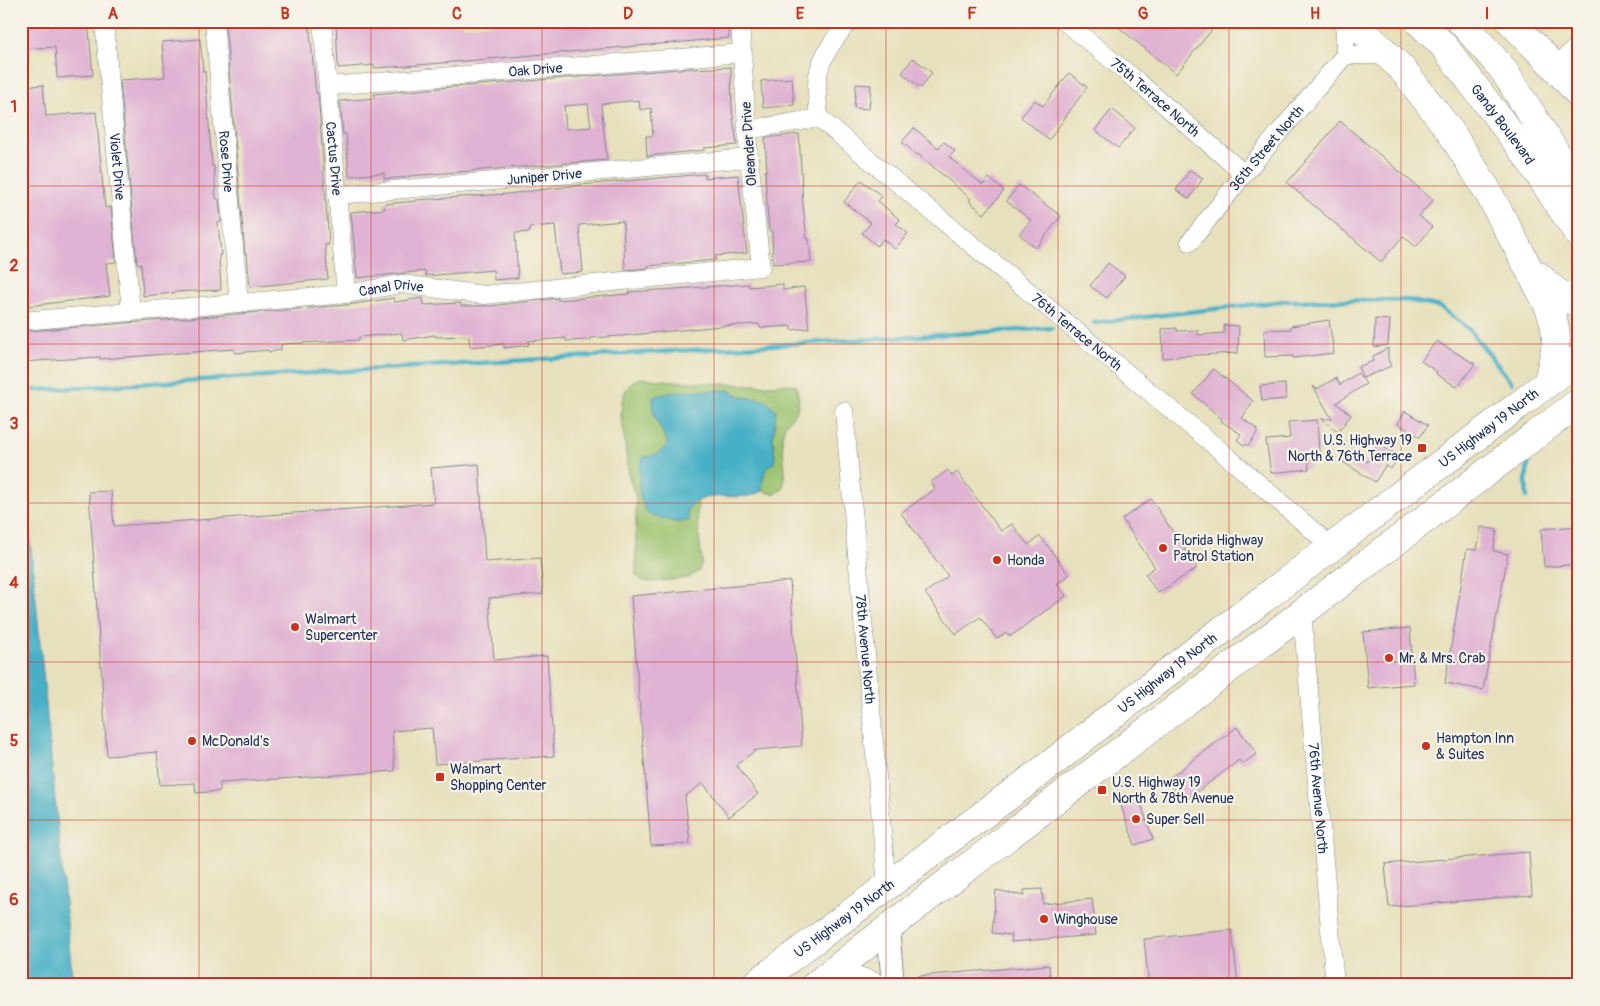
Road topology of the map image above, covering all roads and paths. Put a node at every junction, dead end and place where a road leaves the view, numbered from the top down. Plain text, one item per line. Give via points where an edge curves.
1 (104, 21) edge
2 (214, 21) edge
3 (322, 21) edge
4 (740, 21) edge
5 (849, 21) edge
6 (1064, 21) edge
7 (1344, 21) edge
8 (1354, 21) edge
9 (1418, 21) edge
10 (1461, 21) edge
11 (1510, 21) edge
12 (1579, 45) edge
13 (742, 53) junction
14 (1388, 55) junction
15 (1345, 56) junction
16 (1555, 67) junction
17 (328, 86) junction
18 (1579, 94) edge
19 (819, 118) junction
20 (747, 130) junction
21 (749, 158) junction
22 (1244, 174) junction
23 (1579, 189) edge
24 (338, 195) junction
25 (1579, 235) edge
26 (1190, 242) dead end
27 (1526, 265) junction
28 (761, 267) joint
29 (346, 294) junction
30 (239, 303) junction
31 (1579, 304) edge
32 (131, 312) junction
33 (21, 321) edge
34 (1579, 360) edge
35 (1546, 384) junction
36 (1579, 402) edge
37 (844, 411) dead end
38 (1566, 421) edge
39 (1332, 546) junction
40 (1302, 614) junction
41 (1038, 774) junction
42 (887, 886) junction
43 (888, 928) junction
44 (838, 967) junction
45 (816, 984) edge
46 (754, 985) edge
47 (871, 985) edge
48 (893, 985) edge
49 (1335, 985) edge

1 - 32 street, Violet Drive
2 - 30 street, Rose Drive
3 - 17 street, Cactus Drive
4 - 13 street, Oleander Drive
5 - 19 street via 822,62 816,85
6 - 22 street, 75th Terrace North
7 - 15 street
8 - 14 main road
9 - 25 main road, Gandy Boulevard via 1443,45 1525,153
10 - 23 main road, Gandy Boulevard via 1502,68
11 - 16 main road
12 - 16 street
13 - 17 street, Oak Drive
13 - 20 street, Oleander Drive
14 - 15 street
14 - 27 main road via 1450,131 1487,190
15 - 22 street, 36th Street North
16 - 18 main road
17 - 24 street, Cactus Drive
19 - 20 street
19 - 39 street, 76th Terrace North
20 - 21 street, Oleander Drive
21 - 24 street, Juniper Drive
21 - 28 street, Oleander Drive
22 - 26 street, 36th Street North
24 - 29 street, Cactus Drive
27 - 31 main road via 1556,292
27 - 35 main road via 1552,314 1556,332 1556,350
28 - 29 street, Canal Drive via 484,295 400,284
29 - 30 street, Canal Drive
30 - 32 street, Canal Drive
32 - 33 street, Canal Drive
34 - 35 main road, US Highway 19 North
35 - 39 main road, US Highway 19 North
36 - 38 main road
37 - 42 street, 78th Avenue North
38 - 40 main road
39 - 41 main road, US Highway 19 North
40 - 43 main road
40 - 49 street, 76th Avenue North
41 - 42 main road, US Highway 19 North
41 - 43 main road via 1026,795 898,897
42 - 44 main road via 876,911
42 - 46 main road, US Highway 19 North
43 - 44 main road
43 - 48 street
44 - 45 main road
45 - 47 main road via 852,979

